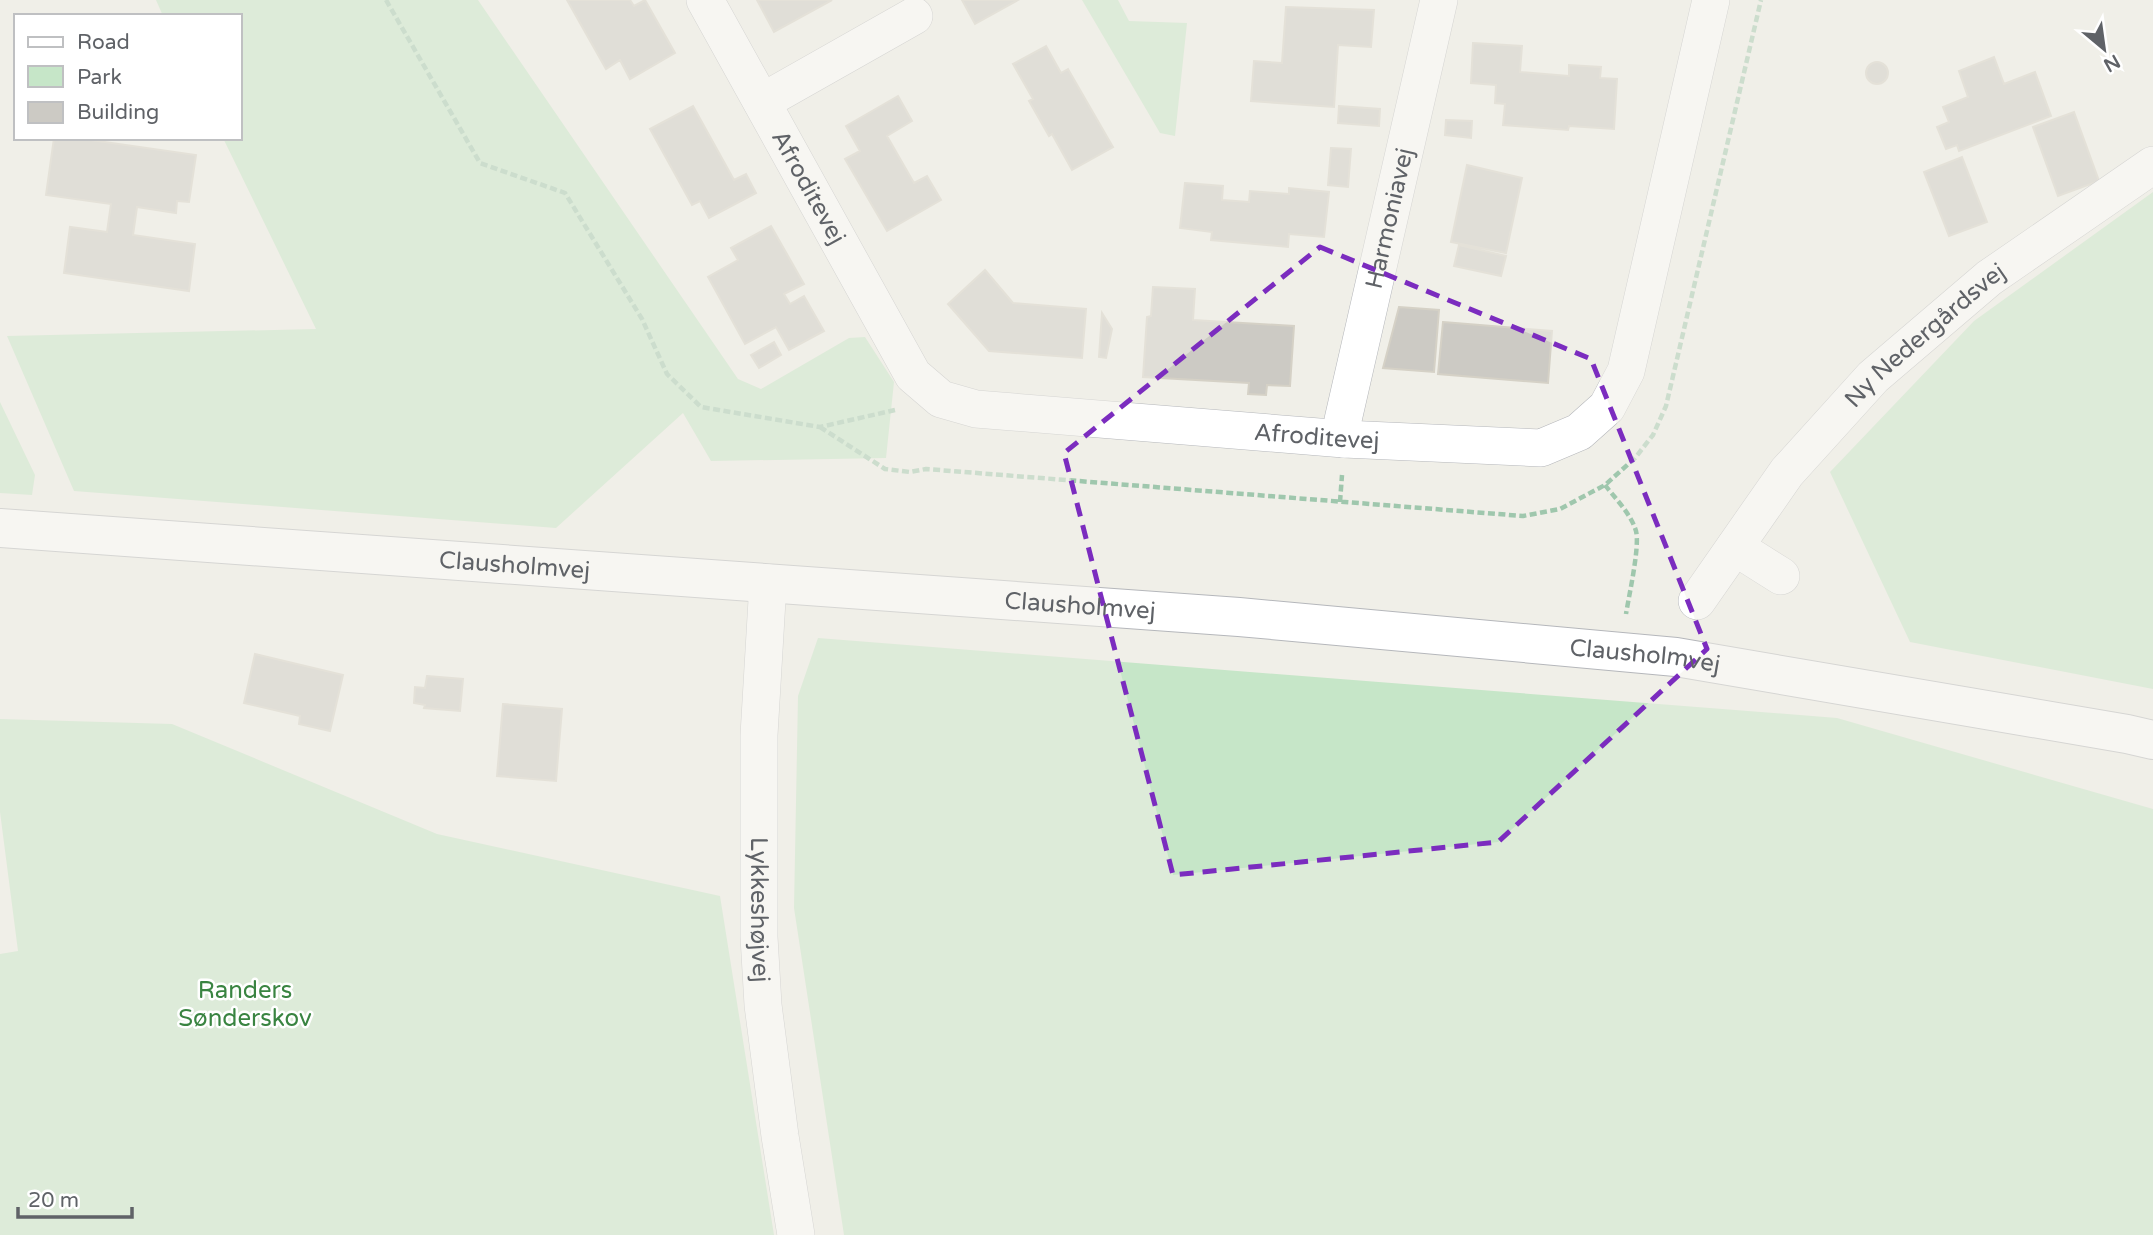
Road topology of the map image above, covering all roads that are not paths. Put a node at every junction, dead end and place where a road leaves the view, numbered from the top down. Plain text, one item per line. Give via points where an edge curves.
1 (705, 0) edge
2 (1439, 0) edge
3 (1711, 0) edge
4 (914, 16) dead end
5 (762, 102) junction
6 (2153, 165) edge
7 (1344, 439) junction
8 (0, 528) edge
9 (1735, 547) junction
10 (1781, 576) dead end
11 (768, 583) junction
12 (1697, 601) dead end
13 (2153, 740) edge
14 (796, 1235) edge

1 - 5 street, Afroditevej
2 - 7 street, Harmoniavej via 1343,420
3 - 7 street, Afroditevej via 1626,371 1607,407 1579,432 1541,448
4 - 5 street, Afroditevej
5 - 7 street, Afroditevej via 913,375 941,399 976,409
6 - 9 street, Ny Nedergårdsvej via 1989,278 1874,376 1787,472
8 - 11 street, Clausholmvej
9 - 10 street
9 - 12 street, Ny Nedergårdsvej
11 - 13 street, Clausholmvej via 1676,657
11 - 14 street, Lykkeshøjvej via 759,735 759,937 765,1018

